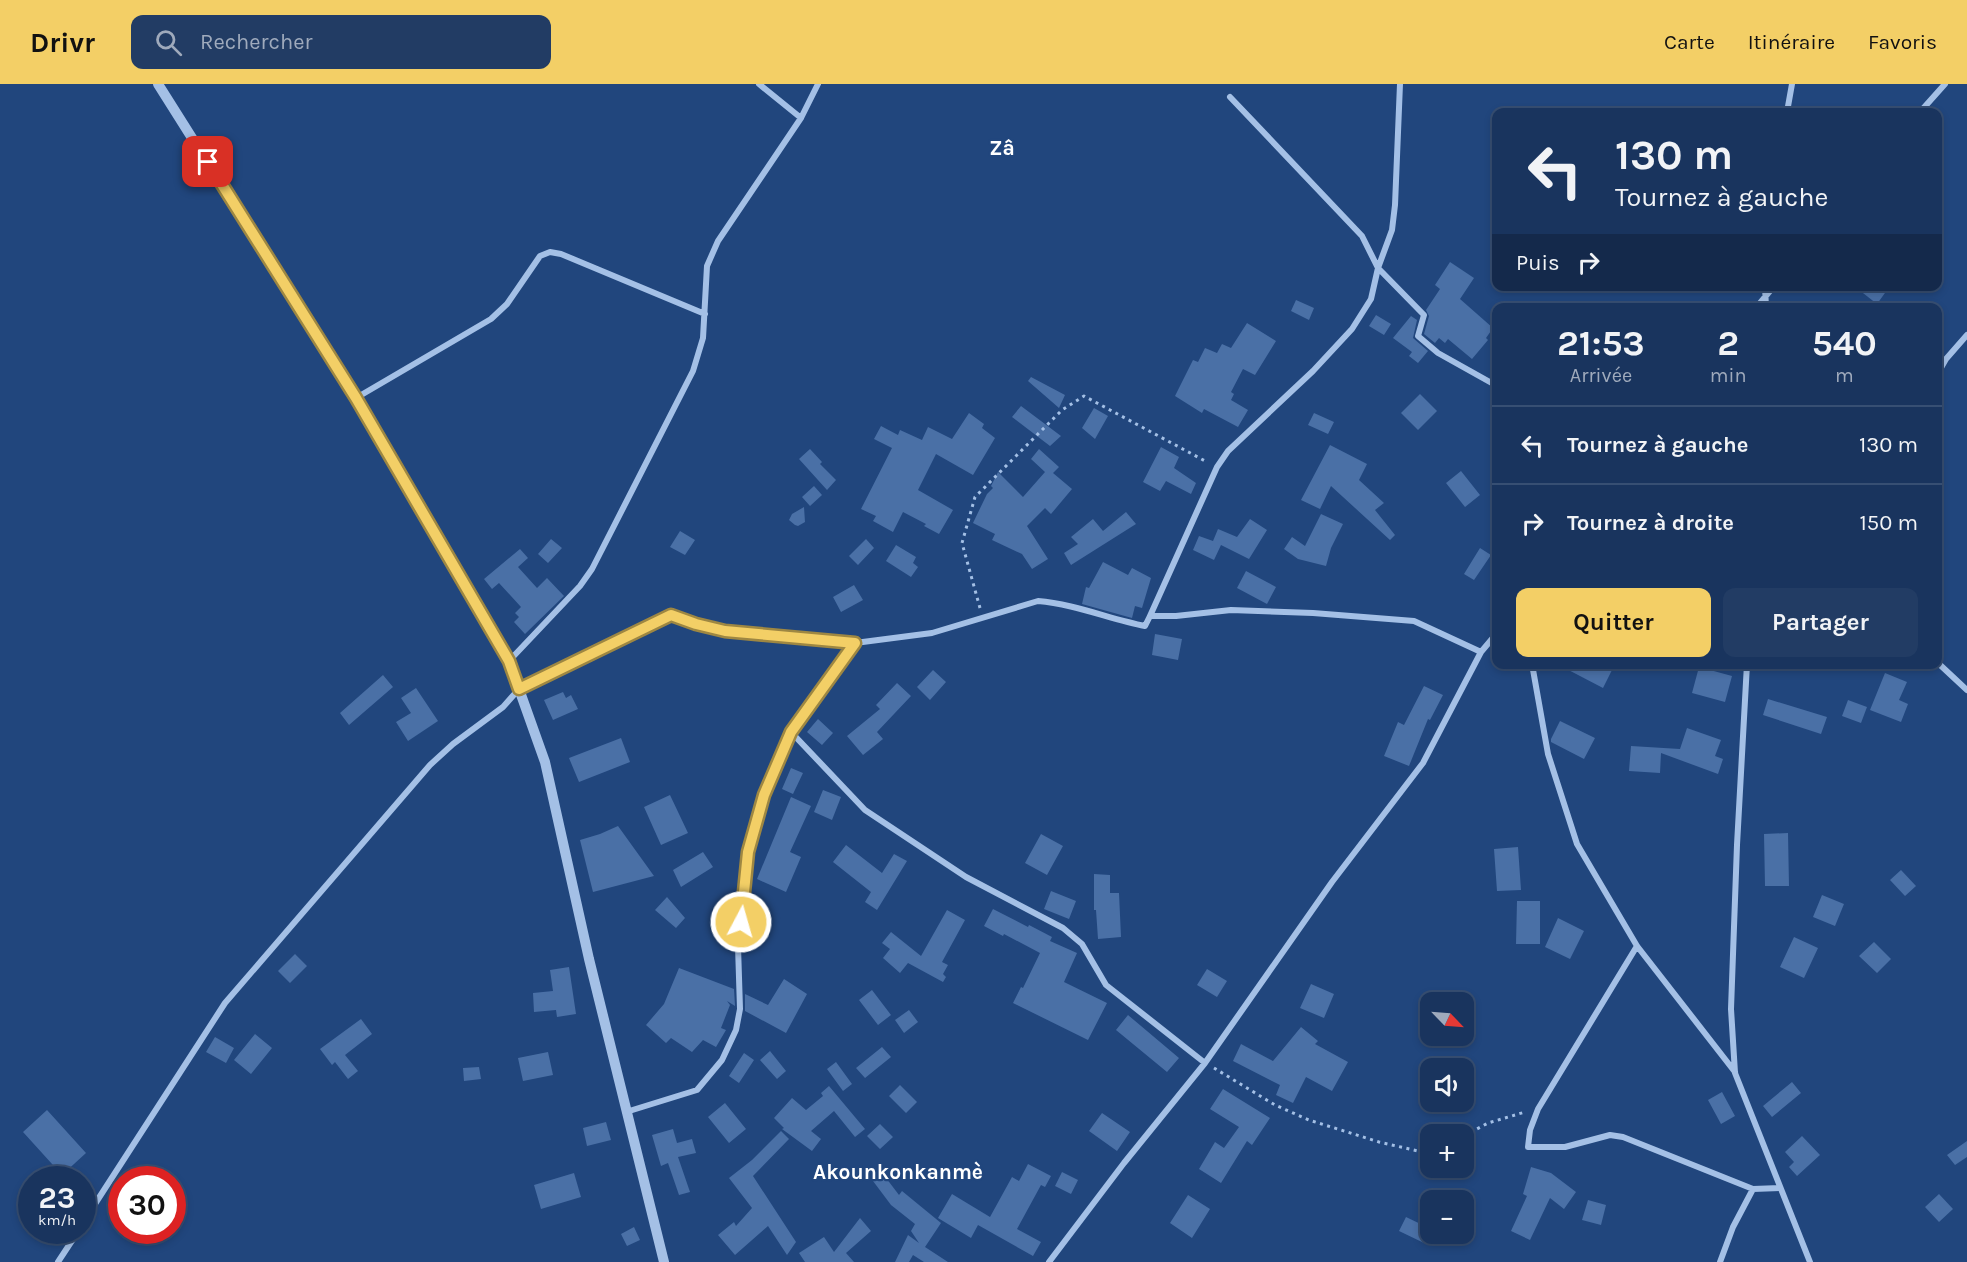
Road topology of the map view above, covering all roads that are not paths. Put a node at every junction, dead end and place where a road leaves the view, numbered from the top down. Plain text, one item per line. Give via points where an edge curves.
1 (158, 84) edge
2 (759, 84) edge
3 (818, 84) edge
4 (1400, 84) edge
5 (1792, 84) edge
6 (1945, 84) edge
7 (1230, 97) dead end
8 (1788, 108) edge
9 (1924, 108) edge
10 (801, 118) junction
11 (1378, 268) junction
12 (1766, 291) edge
13 (1770, 291) edge
14 (1766, 296) junction
15 (1760, 303) edge
16 (1766, 303) edge
17 (705, 314) junction
18 (1967, 335) edge
19 (1942, 366) edge
20 (1492, 383) edge
21 (356, 398) junction
22 (1150, 616) junction
23 (1492, 639) edge
24 (855, 643) junction
25 (1481, 652) junction
26 (509, 661) junction
27 (1942, 667) edge
28 (1533, 669) edge
29 (1747, 669) edge
30 (519, 689) junction
31 (1967, 690) edge
32 (791, 732) junction
33 (1637, 946) junction
34 (1205, 1063) junction
35 (1735, 1073) junction
36 (626, 1112) junction
37 (1780, 1188) junction
38 (1753, 1189) junction
39 (96, 1202) edge
40 (70, 1244) edge
41 (58, 1262) edge
42 (664, 1262) edge
43 (1049, 1262) edge
44 (1720, 1262) edge
45 (1810, 1262) edge

1 - 21 street
2 - 10 street
3 - 10 street
4 - 11 street via 1395,205 1392,230
5 - 8 street
6 - 9 street
7 - 11 street via 1362,236
10 - 17 street via 718,241 707,266
11 - 20 street via 1424,315 1418,336 1438,353
11 - 22 street via 1371,299 1352,329 1228,451 1217,467
12 - 14 street
13 - 14 street
14 - 15 street
14 - 16 street
17 - 21 street via 550,252 540,256 507,304 491,319
17 - 26 street via 693,371 592,569
18 - 19 street
21 - 26 street
22 - 24 street via 1145,626 1038,601 932,633
22 - 25 street via 1231,610 1414,621
23 - 25 street
24 - 30 street via 725,631 671,615
24 - 32 street
25 - 34 street via 1423,763 1332,882
26 - 30 street
27 - 31 street
28 - 33 street via 1548,754 1577,844
29 - 35 street via 1731,1009
30 - 36 street via 545,762
30 - 39 street via 503,707 430,765 225,1003
32 - 34 street via 865,810 966,877 1063,928 1082,944 1106,985
32 - 36 street via 764,795 748,852 738,946 740,1009 736,1029 722,1060 697,1090
33 - 35 street
33 - 38 street via 1538,1109 1528,1147 1565,1147 1617,1136
34 - 43 street
35 - 37 street
36 - 42 street
37 - 38 street
37 - 45 street
38 - 44 street
40 - 41 street

